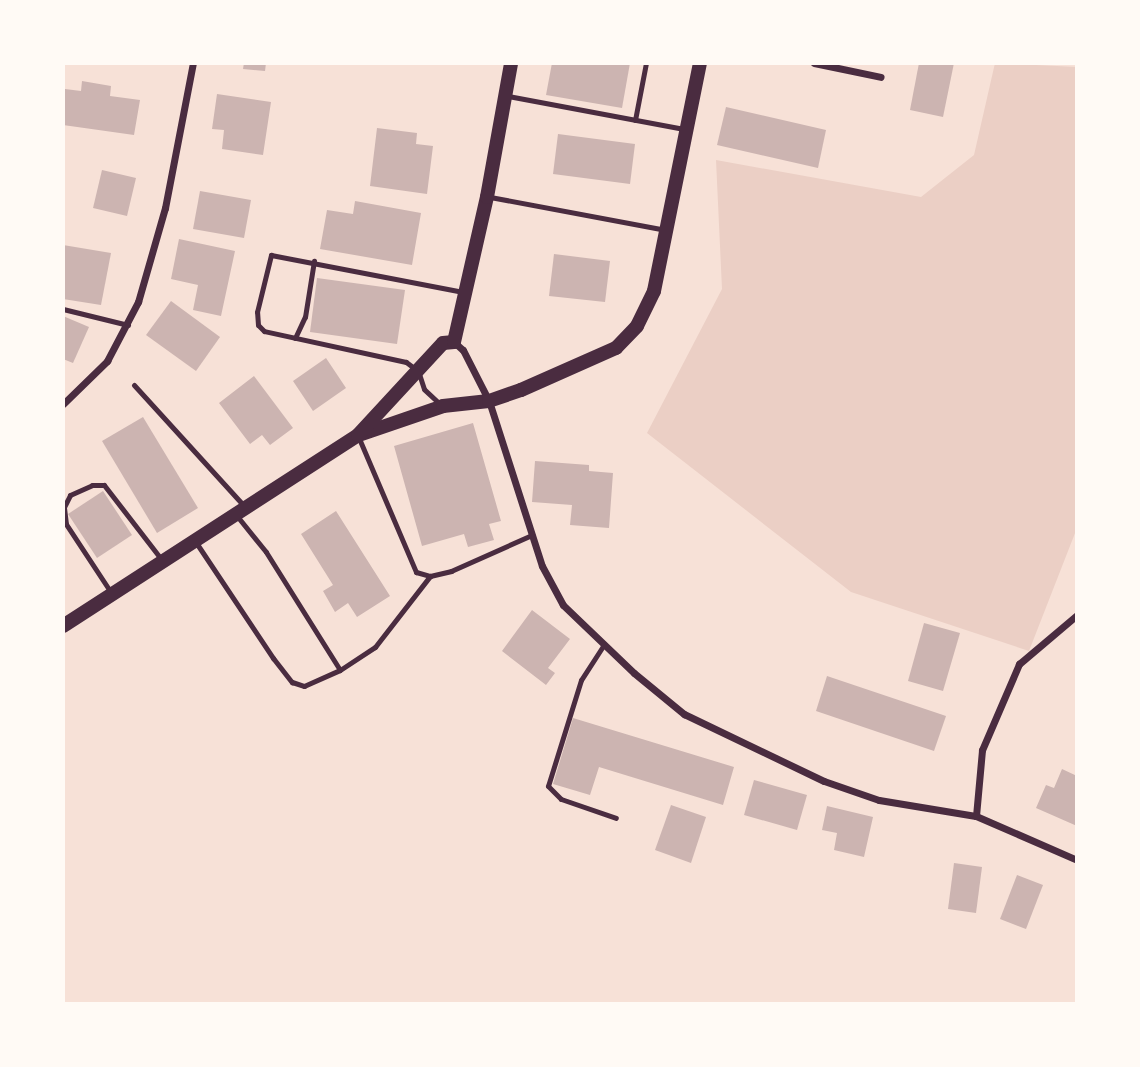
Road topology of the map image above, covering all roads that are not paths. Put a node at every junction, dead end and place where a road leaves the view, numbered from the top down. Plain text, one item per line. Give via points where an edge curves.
1 (193, 63) edge
2 (511, 63) edge
3 (646, 63) edge
4 (700, 63) edge
5 (814, 63) edge
6 (881, 77) dead end
7 (505, 96) junction
8 (635, 120) junction
9 (687, 130) junction
10 (487, 197) junction
11 (667, 230) junction
12 (314, 261) junction
13 (464, 292) junction
14 (63, 309) edge
15 (128, 325) junction
16 (295, 338) junction
17 (454, 342) junction
18 (418, 371) junction
19 (134, 385) dead end
20 (489, 401) junction
21 (63, 404) edge
22 (443, 406) junction
23 (358, 435) junction
24 (242, 513) junction
25 (532, 534) junction
26 (195, 541) junction
27 (164, 562) junction
28 (430, 576) junction
29 (112, 594) junction
30 (1077, 615) edge
31 (63, 626) edge
32 (603, 646) junction
33 (340, 670) junction
34 (976, 816) junction
35 (616, 818) dead end
36 (1077, 860) edge

1 - 15 street via 166,208
2 - 7 main road
3 - 8 lane
4 - 9 main road
5 - 6 street
7 - 8 lane
7 - 10 main road
8 - 9 lane
9 - 11 main road
10 - 11 lane
10 - 13 main road
11 - 20 main road via 649,309 631,333 606,354
12 - 13 lane
12 - 16 lane via 305,317
12 - 16 lane via 271,255 266,271 258,325 264,331
13 - 17 main road
14 - 15 lane
15 - 21 street via 107,361
16 - 18 lane via 406,362
17 - 18 main road via 443,343
17 - 20 street via 463,350
18 - 22 lane via 424,389
18 - 23 main road
19 - 24 lane
20 - 22 main road
20 - 25 street
22 - 23 main road
23 - 24 main road
23 - 28 lane via 405,554 416,572
24 - 26 main road
24 - 33 lane
25 - 28 lane
25 - 32 street via 542,566 563,605
26 - 27 main road
26 - 33 lane via 292,682 304,686
27 - 29 main road
27 - 29 lane via 104,485 70,495 64,507 66,524
28 - 33 lane via 375,647
29 - 31 main road
30 - 34 street via 1019,664 982,750
32 - 34 street via 684,714 783,763 879,800
32 - 35 lane via 581,680 548,786 561,799
34 - 36 street

